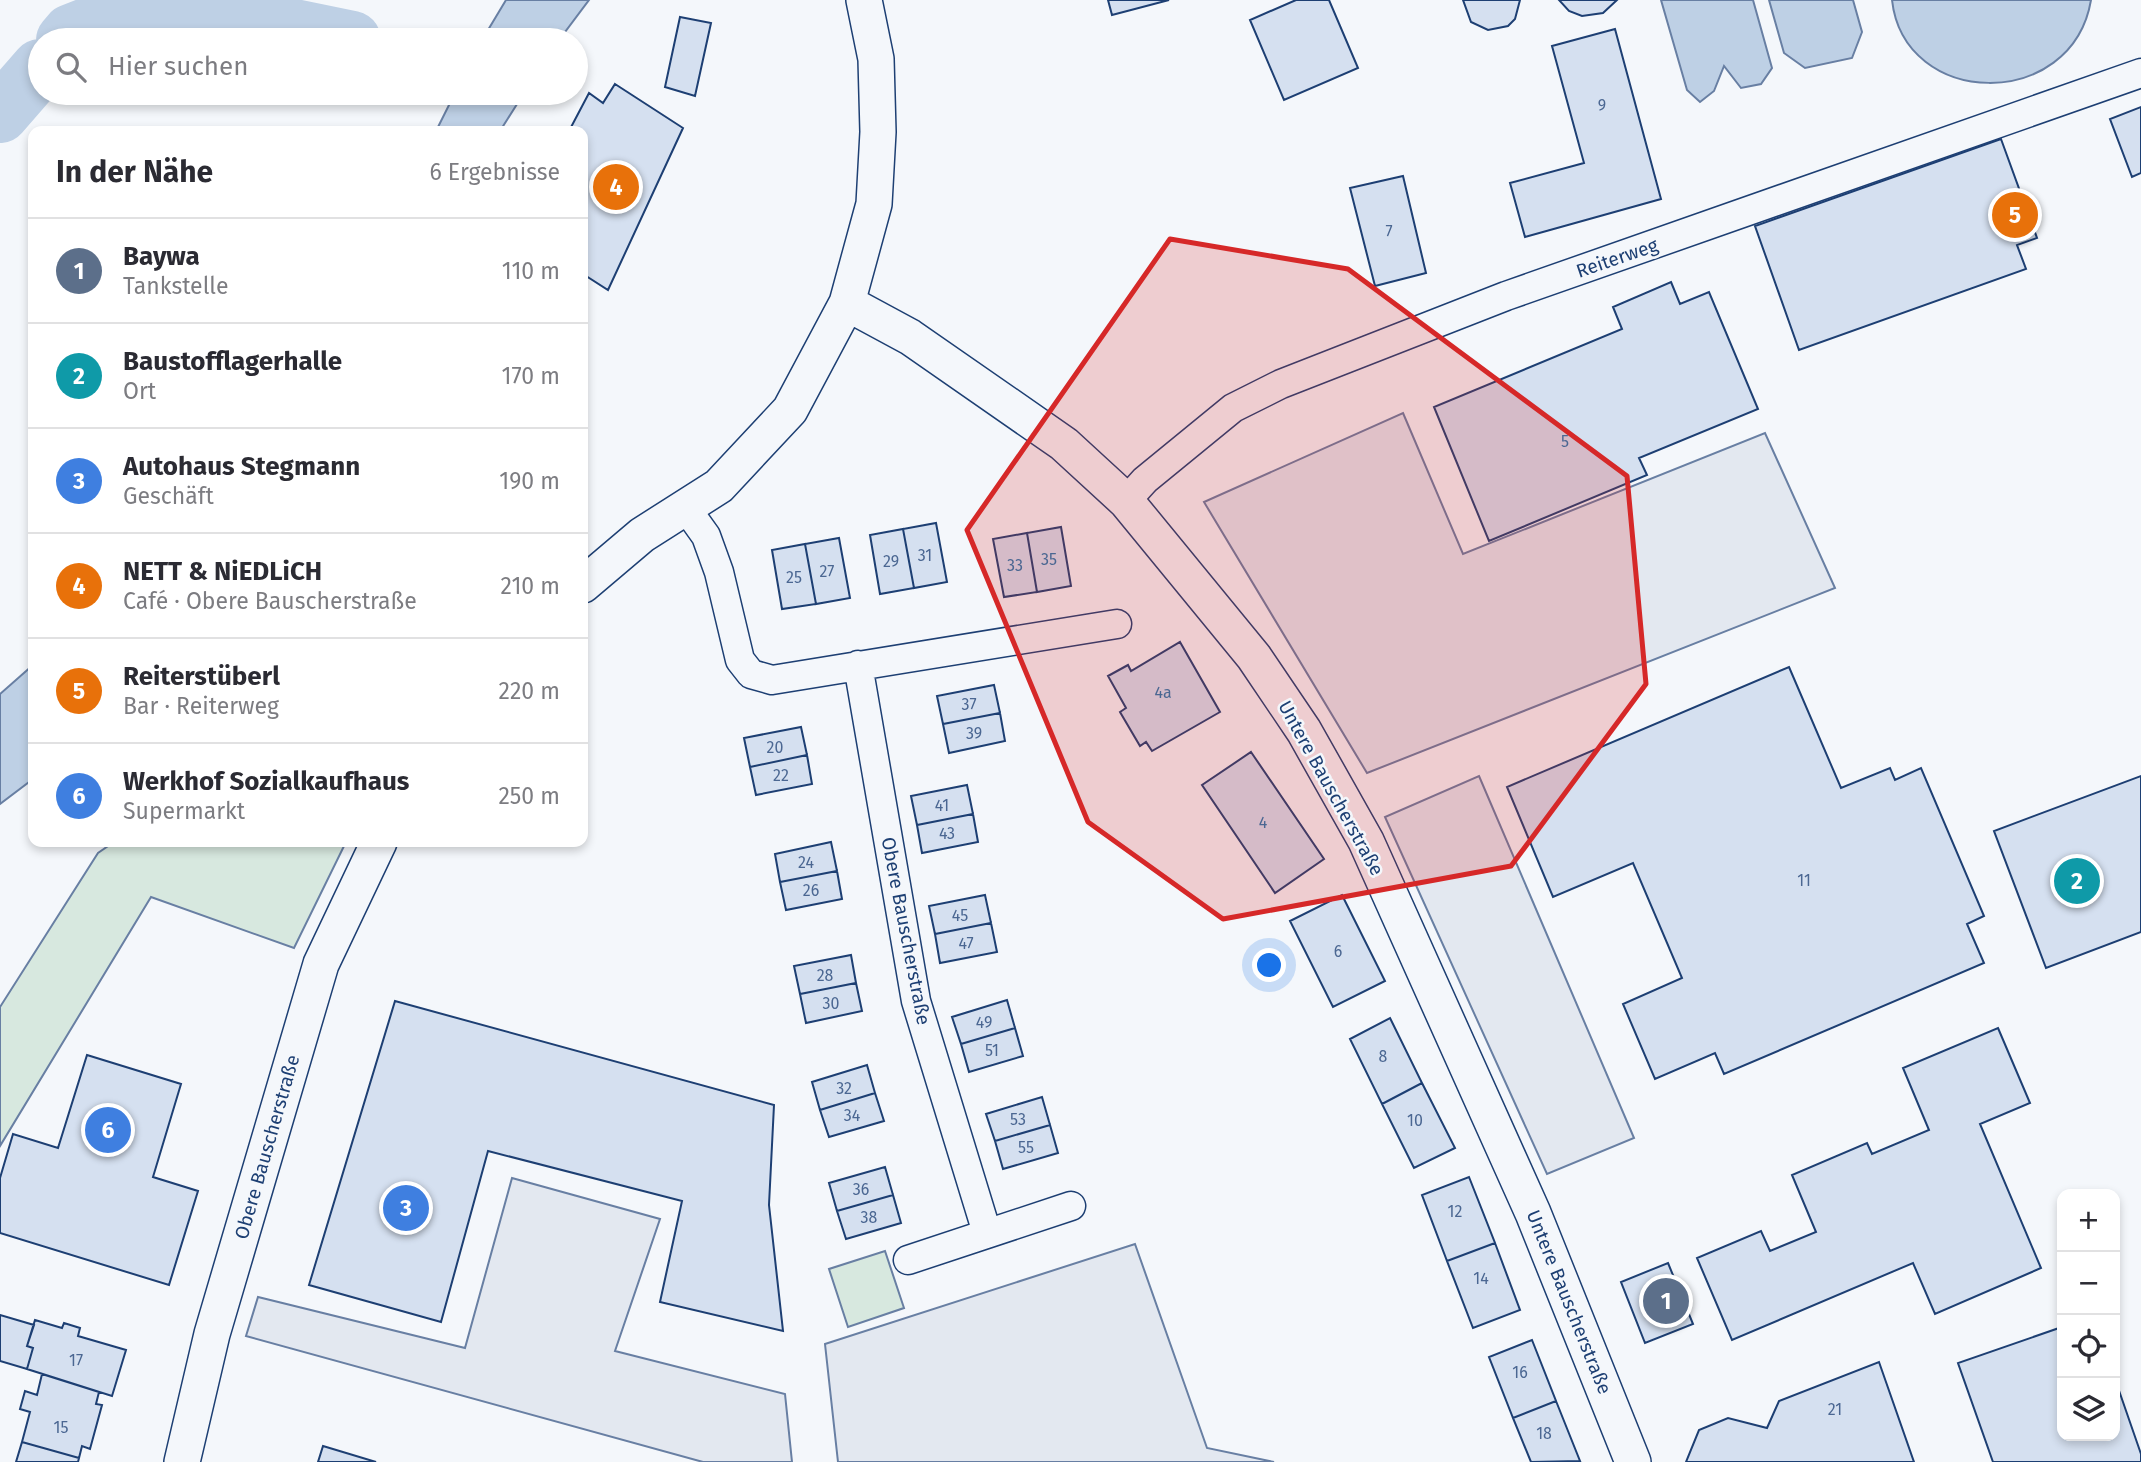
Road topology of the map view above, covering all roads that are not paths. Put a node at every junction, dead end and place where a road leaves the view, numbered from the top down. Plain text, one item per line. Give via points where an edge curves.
1 (864, 0) edge
2 (2141, 73) edge
3 (847, 303) junction
4 (1126, 501) junction
5 (686, 508) junction
6 (588, 581) edge
7 (1117, 624) dead end
8 (858, 665) junction
9 (377, 847) edge
10 (1071, 1206) dead end
11 (988, 1233) junction
12 (908, 1260) dead end
13 (182, 1462) edge
14 (1633, 1462) edge

1 - 3 street via 876,59 878,144 874,204
2 - 4 street, Reiterweg via 1506,296 1281,384 1233,408
3 - 4 street, Untere Bauscherstraße via 910,337 1064,444
3 - 5 street via 790,410 719,486
4 - 14 street, Untere Bauscherstraße via 1254,657 1304,731 1366,842 1533,1213
5 - 6 street via 642,535
5 - 8 street via 706,536 740,660 751,674 772,680
7 - 8 street
8 - 11 street, Obere Bauscherstraße via 916,1001
9 - 13 street, Obere Bauscherstraße via 321,964 212,1334
10 - 11 street
11 - 12 street

